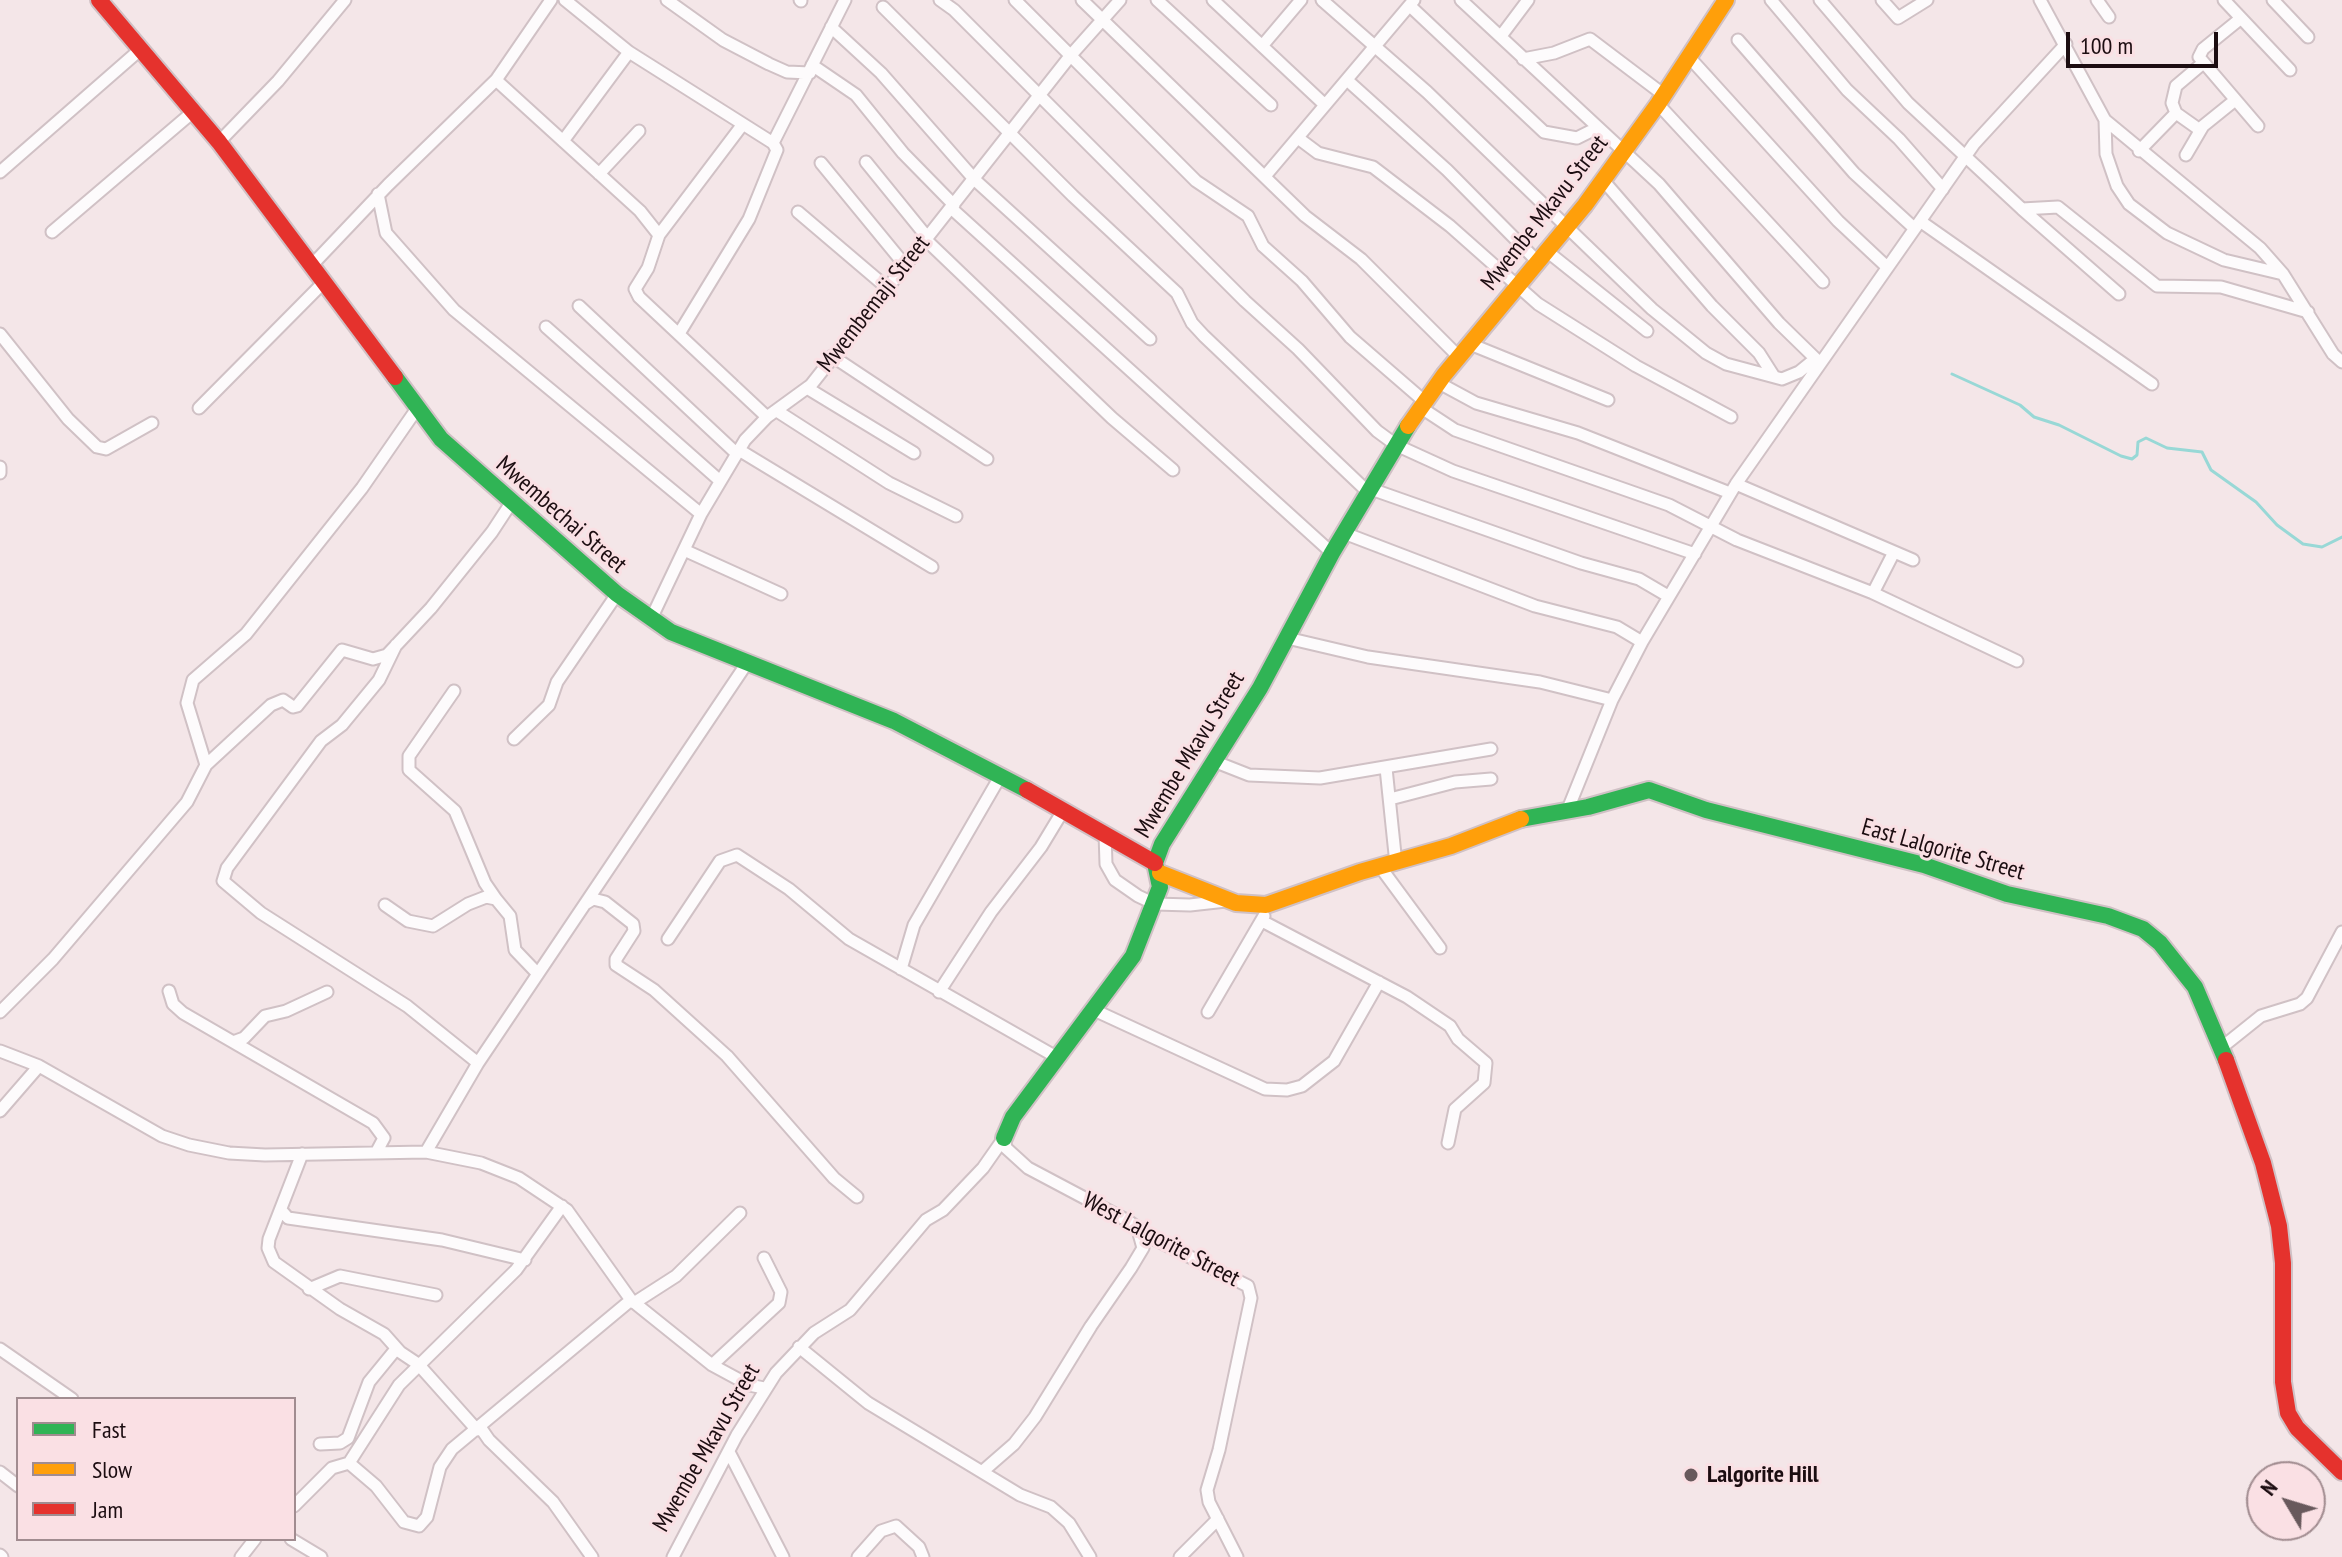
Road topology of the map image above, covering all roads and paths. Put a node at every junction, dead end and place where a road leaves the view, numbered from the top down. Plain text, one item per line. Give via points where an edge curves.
1 (99, 0) edge
2 (345, 0) edge
3 (551, 0) edge
4 (565, 0) edge
5 (667, 0) edge
6 (845, 0) edge
7 (940, 0) edge
8 (1015, 0) edge
9 (1082, 0) edge
10 (1120, 0) edge
11 (1157, 0) edge
12 (1213, 0) edge
13 (1301, 0) edge
14 (1322, 0) edge
15 (1461, 0) edge
16 (1528, 0) edge
17 (1726, 0) edge
18 (1771, 0) edge
19 (1820, 0) edge
20 (1882, 0) edge
21 (1927, 0) edge
22 (2040, 0) edge
23 (2097, 0) edge
24 (2224, 0) edge
25 (2273, 0) edge
26 (1412, 3) edge
27 (883, 7) dead end
28 (2109, 17) dead end
29 (2240, 19) junction
30 (1103, 20) junction
31 (831, 27) junction
32 (1501, 36) junction
33 (2308, 37) dead end
34 (1738, 40) dead end
35 (2066, 44) junction
36 (1262, 46) junction
37 (1377, 47) junction
38 (142, 48) junction
39 (629, 52) junction
40 (1071, 55) junction
41 (1689, 57) junction
42 (1523, 59) junction
43 (2202, 64) junction
44 (811, 69) junction
45 (2290, 70) dead end
46 (496, 80) junction
47 (1347, 80) junction
48 (1040, 96) junction
49 (1661, 100) junction
50 (2234, 101) junction
51 (1271, 105) dead end
52 (1325, 105) junction
53 (194, 111) junction
54 (2176, 113) junction
55 (2105, 120) junction
56 (743, 124) junction
57 (2258, 126) dead end
58 (1595, 129) junction
59 (2200, 130) junction
60 (639, 131) dead end
61 (1010, 134) junction
62 (1298, 138) junction
63 (563, 141) junction
64 (219, 142) junction
65 (773, 143) junction
66 (2139, 151) junction
67 (1624, 152) junction
68 (1967, 155) junction
69 (2186, 155) dead end
70 (866, 162) dead end
71 (821, 163) dead end
72 (0, 172) edge
73 (599, 174) junction
74 (1266, 175) junction
75 (1602, 179) junction
76 (975, 180) junction
77 (1943, 189) junction
78 (378, 194) junction
79 (953, 206) junction
80 (2022, 209) junction
81 (798, 212) dead end
82 (1917, 224) junction
83 (1569, 226) junction
84 (52, 232) dead end
85 (659, 235) junction
86 (926, 238) junction
87 (1544, 258) junction
88 (904, 264) junction
89 (312, 265) junction
90 (1887, 267) junction
91 (2283, 274) junction
92 (324, 282) junction
93 (1823, 282) dead end
94 (885, 286) junction
95 (1518, 289) junction
96 (2119, 294) dead end
97 (579, 306) dead end
98 (2308, 312) junction
99 (546, 327) dead end
100 (1647, 331) dead end
101 (680, 332) junction
102 (0, 334) edge
103 (1150, 339) dead end
104 (1465, 350) junction
105 (832, 356) junction
106 (1817, 360) junction
107 (2342, 362) edge
108 (1773, 375) junction
109 (1439, 383) junction
110 (2152, 384) dead end
111 (807, 388) junction
112 (1608, 400) dead end
113 (1422, 404) junction
114 (199, 408) dead end
115 (416, 410) junction
116 (772, 414) junction
117 (1731, 417) dead end
118 (152, 423) dead end
119 (1396, 445) junction
120 (737, 452) junction
121 (914, 453) dead end
122 (987, 459) dead end
123 (0, 467) edge
124 (1173, 470) dead end
125 (0, 473) edge
126 (719, 480) junction
127 (1733, 489) junction
128 (1370, 491) junction
129 (511, 503) junction
130 (701, 514) junction
131 (956, 516) dead end
132 (1712, 526) junction
133 (1344, 533) junction
134 (684, 550) junction
135 (1332, 553) junction
136 (1695, 554) junction
137 (1893, 554) junction
138 (1913, 560) dead end
139 (932, 567) dead end
140 (1873, 593) junction
141 (617, 594) junction
142 (781, 594) dead end
143 (1668, 596) junction
144 (651, 619) junction
145 (1287, 638) junction
146 (1642, 642) junction
147 (396, 645) junction
148 (2017, 661) dead end
149 (747, 663) junction
150 (454, 691) dead end
151 (1612, 700) junction
152 (514, 739) dead end
153 (1491, 749) dead end
154 (1216, 762) junction
155 (206, 765) junction
156 (1386, 768) junction
157 (1001, 775) junction
158 (1491, 779) dead end
159 (1390, 799) junction
160 (1064, 809) junction
161 (1568, 809) junction
162 (1105, 833) junction
163 (1388, 866) junction
164 (1158, 868) junction
165 (496, 899) junction
166 (1229, 900) junction
167 (585, 904) junction
168 (1155, 904) junction
169 (1271, 904) junction
170 (385, 905) dead end
171 (1262, 921) junction
172 (2342, 932) edge
173 (668, 939) dead end
174 (1440, 948) dead end
175 (901, 969) junction
176 (538, 974) junction
177 (1379, 982) junction
178 (169, 991) dead end
179 (327, 992) dead end
180 (939, 992) junction
181 (1094, 1010) junction
182 (0, 1012) edge
183 (1208, 1012) dead end
184 (233, 1042) junction
185 (2221, 1048) junction
186 (0, 1051) edge
187 (1058, 1058) junction
188 (478, 1063) junction
189 (39, 1066) junction
190 (0, 1111) edge
191 (1004, 1138) junction
192 (1448, 1143) dead end
193 (377, 1151) junction
194 (426, 1152) junction
195 (302, 1154) junction
196 (857, 1197) dead end
197 (562, 1206) junction
198 (281, 1210) junction
199 (740, 1213) dead end
200 (1138, 1229) junction
201 (764, 1258) dead end
202 (525, 1260) junction
203 (309, 1289) junction
204 (436, 1295) dead end
205 (632, 1301) junction
206 (799, 1347) junction
207 (0, 1349) edge
208 (396, 1349) junction
209 (418, 1364) junction
210 (712, 1365) junction
211 (764, 1388) junction
212 (69, 1397) edge
213 (478, 1429) junction
214 (320, 1444) dead end
215 (729, 1452) junction
216 (349, 1463) junction
217 (983, 1471) junction
218 (0, 1472) edge
219 (2342, 1472) edge
220 (16, 1484) edge
221 (296, 1504) edge
222 (1218, 1519) junction
223 (253, 1541) edge
224 (294, 1541) edge
225 (241, 1557) edge
226 (321, 1557) edge
227 (592, 1557) edge
228 (673, 1557) edge
229 (783, 1557) edge
230 (858, 1557) edge
231 (923, 1557) edge
232 (1090, 1557) edge
233 (1180, 1557) edge
234 (1237, 1557) edge

1 - 38 street, Mwembechai Street
2 - 64 street
3 - 46 street
4 - 39 street
5 - 44 street via 723,40 769,64 787,72
6 - 31 street
7 - 48 street
8 - 40 street
9 - 30 street
10 - 30 street, Mwembemaji Street
11 - 51 street
12 - 36 street
13 - 36 street
14 - 37 street
15 - 32 street
16 - 32 street
17 - 41 street, Mwembe Mkavu Street
18 - 77 street via 1847,90
19 - 68 street via 1908,103
20 - 21 street via 1898,18
22 - 35 street
23 - 28 street
24 - 29 street
25 - 33 street
26 - 37 street
26 - 58 street via 1544,132 1577,138
27 - 61 street
29 - 43 street via 2203,49
29 - 45 street
30 - 40 street, Mwembemaji Street
30 - 74 street
31 - 44 street
31 - 76 street via 881,73
32 - 42 street
34 - 82 street via 1854,173
35 - 55 street
35 - 68 street
36 - 52 street
37 - 47 street
37 - 83 street
38 - 53 street, Mwembechai Street
38 - 72 street
39 - 56 street
39 - 63 street
40 - 48 street, Mwembemaji Street
40 - 113 street via 1196,181 1248,216 1263,246
41 - 49 street, Mwembe Mkavu Street
41 - 90 street via 1838,221
42 - 49 street via 1590,39
42 - 58 street
43 - 50 street
43 - 54 street via 2176,86
44 - 65 street
44 - 79 street via 856,95
46 - 63 street
46 - 78 street
47 - 52 street
47 - 87 street
48 - 61 street, Mwembemaji Street
48 - 119 street
49 - 67 street, Mwembe Mkavu Street
49 - 93 street
50 - 57 street
50 - 59 street
52 - 62 street
53 - 64 street, Mwembechai Street
53 - 84 street
54 - 59 street
54 - 66 street
55 - 66 street
55 - 91 street via 2106,154 2129,204 2167,233 2224,260
56 - 65 street
56 - 85 street
58 - 67 street
59 - 69 street
60 - 73 street
61 - 76 street, Mwembemaji Street
61 - 128 street via 1177,293 1204,336
62 - 74 street
62 - 95 street via 1318,153 1373,167 1450,226
63 - 73 street
64 - 89 street, Mwembechai Street
65 - 101 street via 777,156 749,219
66 - 91 street via 2260,248
67 - 75 street, Mwembe Mkavu Street
67 - 106 street
68 - 77 street
68 - 80 street
70 - 86 street
71 - 88 street
73 - 85 street
74 - 104 street via 1305,216
75 - 83 street, Mwembe Mkavu Street
75 - 108 street
76 - 79 street, Mwembemaji Street
76 - 103 street
77 - 82 street
78 - 89 street
78 - 130 street via 386,233 454,310
79 - 86 street, Mwembemaji Street
79 - 135 street
80 - 96 street
80 - 98 street via 2058,207 2157,286 2221,287
81 - 94 street
82 - 90 street
82 - 110 street
83 - 87 street, Mwembe Mkavu Street
83 - 108 street via 1652,309 1706,353 1735,367
85 - 101 street via 636,294
86 - 88 street, Mwembemaji Street
86 - 124 street
87 - 95 street, Mwembe Mkavu Street
87 - 100 street
88 - 94 street, Mwembemaji Street
89 - 92 street, Mwembechai Street
90 - 106 street
91 - 98 street
92 - 114 street
92 - 115 street, Mwembechai Street
94 - 105 street, Mwembemaji Street
95 - 104 street, Mwembe Mkavu Street
95 - 117 street via 1606,348
97 - 120 street
98 - 107 street
99 - 126 street
101 - 116 street
102 - 118 street via 97,447 106,449
104 - 109 street, Mwembe Mkavu Street
104 - 112 street
105 - 111 street, Mwembemaji Street
105 - 122 street
106 - 108 street via 1790,378
106 - 127 street
109 - 113 street, Mwembe Mkavu Street
109 - 127 street via 1476,403
111 - 116 street, Mwembemaji Street
111 - 121 street
113 - 119 street, Mwembe Mkavu Street
113 - 132 street via 1455,430 1669,505
115 - 129 street, Mwembechai Street
115 - 155 street via 362,488 246,634 193,680 187,703
116 - 120 street, Mwembemaji Street
116 - 131 street
119 - 128 street, Mwembe Mkavu Street
119 - 136 street via 1453,471
120 - 126 street, Mwembemaji Street
120 - 139 street
123 - 125 street
126 - 130 street, Mwembemaji Street
127 - 132 street
127 - 137 street
128 - 133 street, Mwembe Mkavu Street
128 - 143 street via 1639,579
129 - 141 street, Mwembechai Street
129 - 147 street
130 - 134 street, Mwembemaji Street
132 - 136 street
132 - 140 street via 1770,555
133 - 135 street, Mwembe Mkavu Street
133 - 146 street via 1535,606 1617,627
134 - 142 street
134 - 144 street, Mwembemaji Street
135 - 145 street, Mwembe Mkavu Street
136 - 143 street
137 - 138 street
137 - 140 street
140 - 148 street
141 - 144 street, Mwembechai Street
141 - 152 street via 557,682 549,705
143 - 146 street
144 - 149 street, Mwembechai Street
145 - 151 street via 1368,657 1540,682
145 - 154 street, Mwembe Mkavu Street
146 - 151 street
147 - 155 street via 373,659 342,650 295,707 286,700 271,705
147 - 188 street via 379,680 342,725 321,741 227,868 223,881 261,913 407,1006
149 - 157 street, Mwembechai Street via 894,721
149 - 167 street
150 - 165 street via 409,756 409,770 455,811
151 - 161 street
153 - 156 street
154 - 156 street via 1249,775 1294,778
154 - 164 street, Mwembe Mkavu Street via 1162,844
155 - 182 street via 165,829
156 - 159 street
157 - 160 street, Mwembechai Street
157 - 175 street via 914,925
158 - 159 street via 1455,782
159 - 163 street
160 - 162 street, Mwembechai Street
160 - 180 street
161 - 163 street, East Lalgorite Street via 1525,817
161 - 185 street, East Lalgorite Street via 1636,791 1657,791 1706,810 1924,865 2007,894 2108,916 2143,929 2179,966 2195,987
162 - 164 street, Mwembechai Street
162 - 168 street via 1106,864 1115,880
163 - 169 street, East Lalgorite Street
163 - 174 street
164 - 166 street, East Lalgorite Street
164 - 168 street, Mwembe Mkavu Street
165 - 170 street via 468,904 433,926 408,921
165 - 176 street via 510,916 515,950
166 - 168 street
166 - 169 street, East Lalgorite Street
167 - 176 street
167 - 196 street via 599,899 633,924 616,965 646,983 727,1056 834,1178
168 - 181 street, Mwembe Mkavu Street via 1133,956
169 - 171 street
171 - 177 street
171 - 183 street
172 - 185 street via 2307,998 2261,1016
173 - 175 street via 720,861 737,855 849,939
175 - 180 street
176 - 188 street
177 - 181 street via 1334,1061 1302,1086 1287,1090 1265,1089 1195,1060
177 - 192 street via 1450,1026 1486,1063 1484,1083 1455,1109
178 - 184 street via 176,1007
179 - 184 street via 265,1016
180 - 187 street
181 - 187 street, Mwembe Mkavu Street
184 - 193 street via 373,1123 384,1138
185 - 219 street, East Lalgorite Street via 2251,1123 2279,1226 2288,1413
186 - 189 street
187 - 191 street, Mwembe Mkavu Street via 1013,1117
188 - 194 street
189 - 190 street
189 - 195 street via 171,1139 229,1153
191 - 200 street, West Lalgorite Street via 1006,1148 1028,1168
191 - 206 street, Mwembe Mkavu Street via 983,1168 943,1210 926,1220 850,1310
193 - 194 street
193 - 195 street
194 - 197 street via 499,1169
195 - 198 street
197 - 202 street
197 - 205 street
198 - 202 street via 288,1218 442,1240
198 - 203 street via 269,1239 270,1256
199 - 205 street via 676,1276
200 - 217 street via 1143,1243 1136,1260 1035,1417
200 - 222 street, West Lalgorite Street via 1234,1275 1251,1291 1207,1490
201 - 210 street via 781,1292 779,1303
202 - 209 street
203 - 204 street via 340,1276
203 - 208 street via 378,1330
205 - 210 street
205 - 213 street
206 - 211 street, Mwembe Mkavu Street
206 - 217 street via 850,1391
207 - 212 street
208 - 209 street
208 - 214 street via 369,1382 348,1438
209 - 213 street
209 - 216 street
210 - 211 street
211 - 215 street, Mwembe Mkavu Street
213 - 216 street via 445,1457 427,1517 419,1526 404,1522 376,1486
213 - 227 street via 553,1502
215 - 228 street, Mwembe Mkavu Street
215 - 229 street
216 - 221 street via 332,1468
217 - 232 street via 1060,1514
218 - 220 street
222 - 233 street
222 - 234 street, West Lalgorite Street
223 - 225 street
224 - 226 street
230 - 231 street via 881,1531 896,1526

